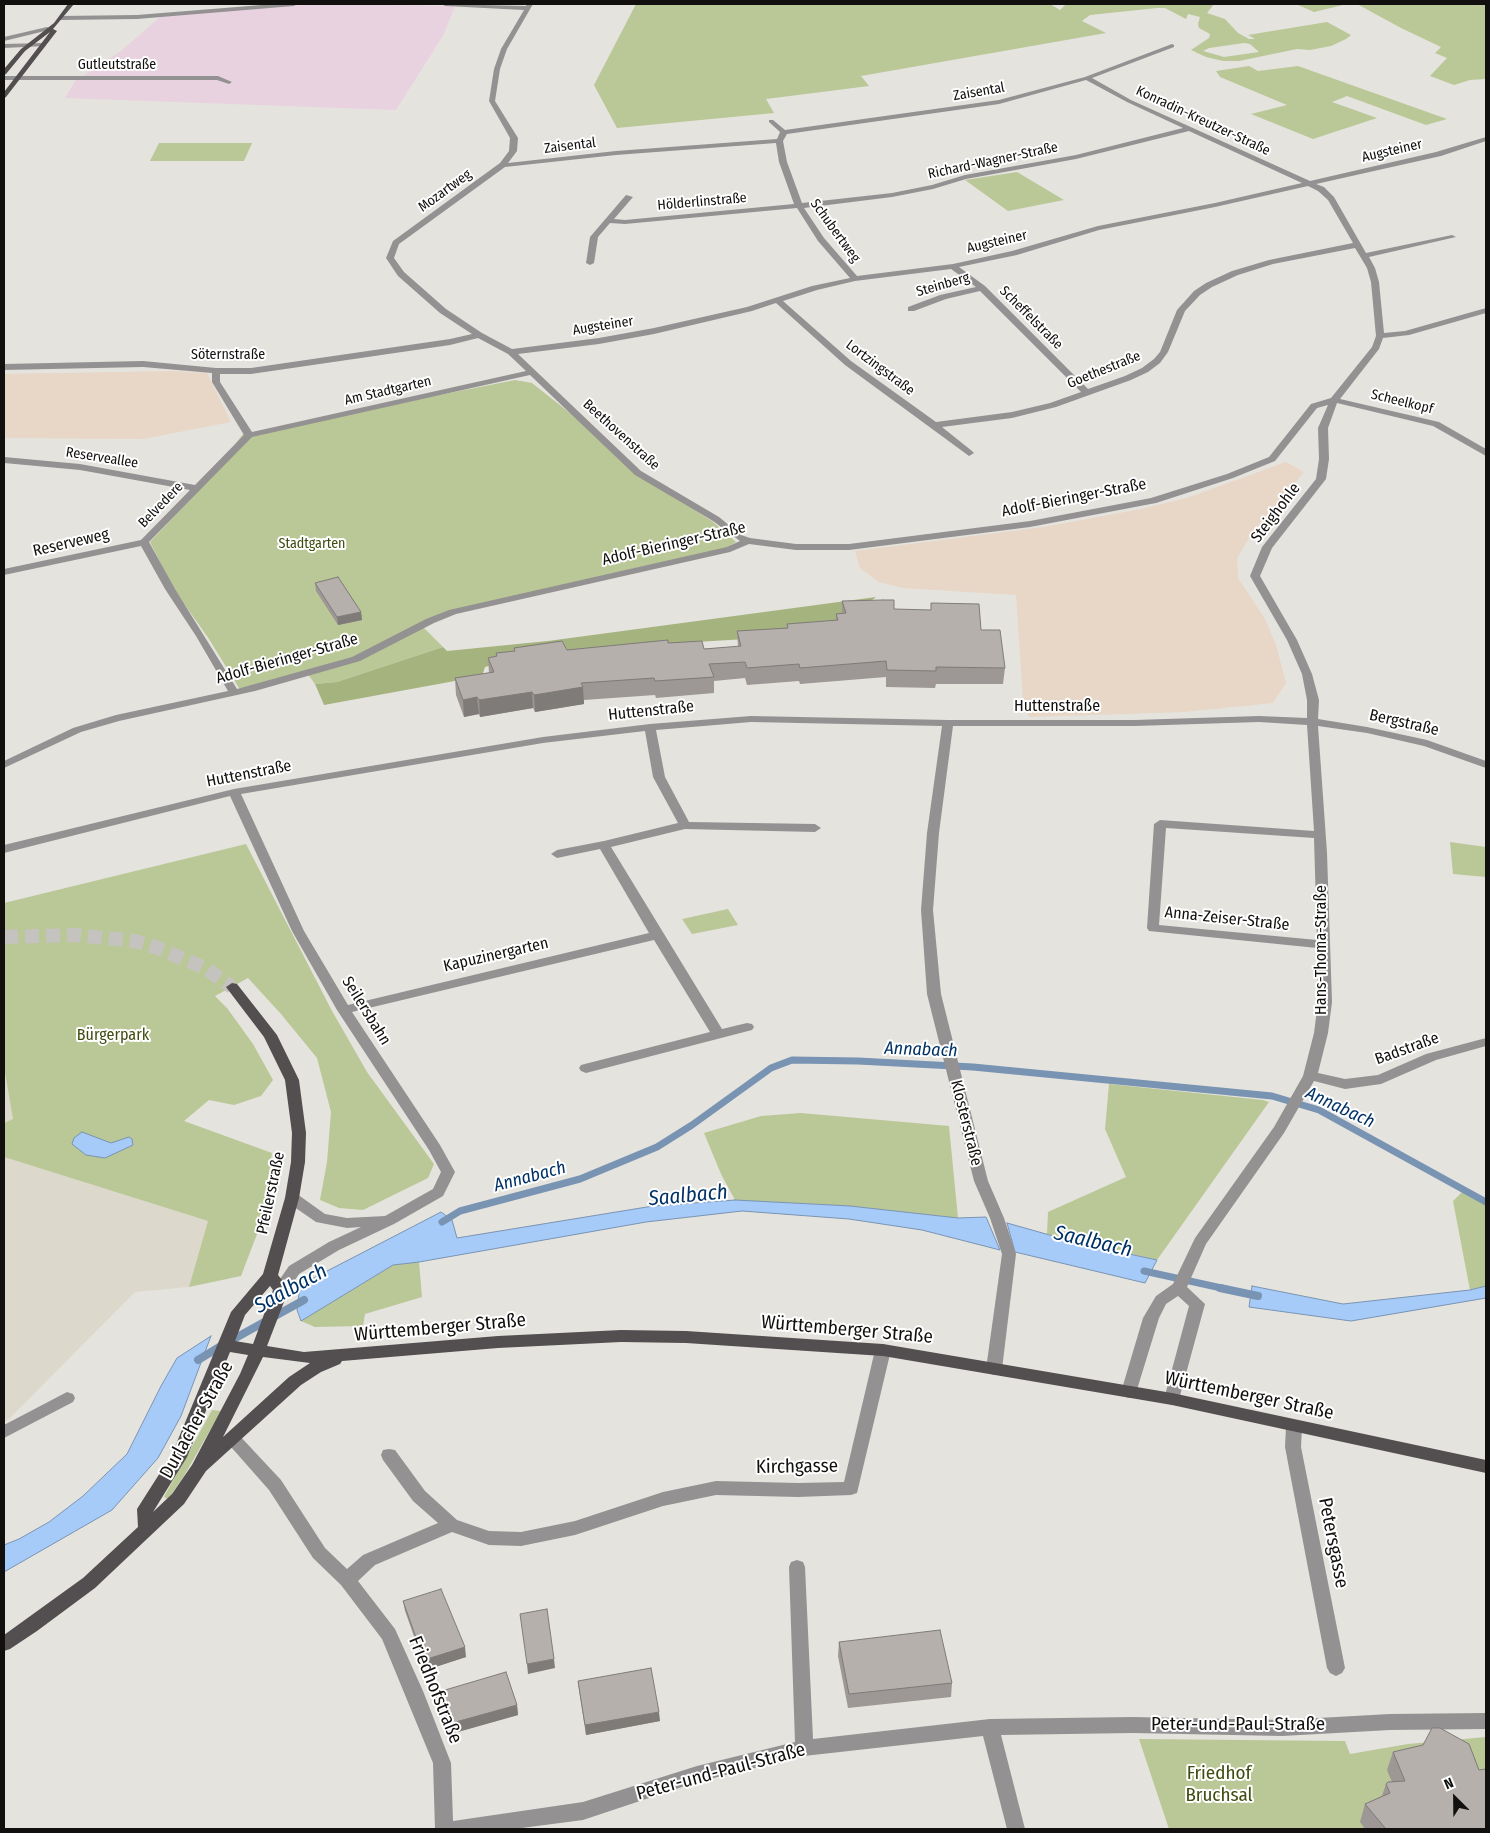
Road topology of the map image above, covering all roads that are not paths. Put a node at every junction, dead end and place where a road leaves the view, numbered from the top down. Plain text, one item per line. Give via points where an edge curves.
1 (71, 4) edge
2 (196, 4) edge
3 (294, 4) edge
4 (445, 4) edge
5 (530, 6) edge
6 (191, 12) junction
7 (60, 18) junction
8 (56, 24) junction
9 (47, 29) junction
10 (4, 40) edge
11 (29, 45) junction
12 (4, 46) edge
13 (43, 46) junction
14 (1172, 46) dead end
15 (4, 73) edge
16 (4, 78) edge
17 (17, 78) junction
18 (1087, 78) junction
19 (229, 82) dead end
20 (4, 96) edge
21 (771, 121) dead end
22 (1188, 129) junction
23 (784, 132) junction
24 (1486, 139) edge
25 (779, 141) junction
26 (503, 165) junction
27 (1311, 183) junction
28 (630, 198) dead end
29 (799, 206) junction
30 (608, 221) junction
31 (1452, 236) dead end
32 (1356, 245) junction
33 (1364, 256) junction
34 (590, 263) dead end
35 (953, 266) junction
36 (855, 279) junction
37 (982, 288) junction
38 (778, 301) junction
39 (912, 309) dead end
40 (1486, 310) edge
41 (479, 335) junction
42 (1380, 336) junction
43 (511, 352) junction
44 (4, 367) edge
45 (216, 371) junction
46 (532, 371) junction
47 (1087, 394) junction
48 (1334, 400) junction
49 (934, 424) junction
50 (249, 435) junction
51 (969, 453) dead end
52 (1486, 453) edge
53 (4, 460) edge
54 (195, 488) junction
55 (748, 540) junction
56 (144, 542) junction
57 (4, 572) edge
58 (234, 692) junction
59 (1312, 722) junction
60 (948, 724) junction
61 (650, 727) junction
62 (4, 765) edge
63 (1486, 765) edge
64 (234, 792) junction
65 (686, 825) junction
66 (815, 828) dead end
67 (1320, 835) junction
68 (604, 845) junction
69 (4, 849) edge
70 (557, 854) dead end
71 (657, 935) junction
72 (1323, 945) junction
73 (232, 987) tunnel mouth
74 (344, 1010) junction
75 (746, 1027) dead end
76 (718, 1034) junction
77 (1486, 1042) edge
78 (586, 1068) dead end
79 (1310, 1076) junction
80 (292, 1198) junction
81 (389, 1220) junction
82 (270, 1276) junction
83 (1179, 1288) junction
84 (280, 1293) junction
85 (225, 1345) junction
86 (257, 1348) junction
87 (883, 1350) junction
88 (347, 1356) junction
89 (994, 1369) junction
90 (1129, 1392) junction
91 (66, 1398) dead end
92 (1172, 1399) junction
93 (1294, 1427) junction
94 (4, 1432) edge
95 (232, 1439) junction
96 (389, 1455) dead end
97 (1486, 1467) edge
98 (198, 1470) junction
99 (451, 1525) junction
100 (146, 1527) junction
101 (797, 1567) dead end
102 (347, 1580) junction
103 (4, 1644) edge
104 (1336, 1668) dead end
105 (1486, 1721) edge
106 (990, 1727) junction
107 (804, 1748) junction
108 (444, 1829) edge
109 (454, 1829) edge
110 (1016, 1829) edge

1 - 7 main road
2 - 6 street
3 - 6 street
4 - 5 street
5 - 26 street, Mozartweg via 504,49 496,76 492,101 514,138 513,151
6 - 7 street via 137,17
7 - 8 main road
8 - 9 main road
8 - 13 main road
9 - 10 street
9 - 11 main road
10 - 11 street
11 - 12 street
11 - 13 street
11 - 15 main road
13 - 17 main road
14 - 18 street, Zaisental
16 - 17 street, Gutleutstraße
17 - 19 street, Gutleutstraße via 218,78
17 - 20 main road
18 - 22 street, Konradin-Kreutzer-Straße
18 - 23 street, Zaisental via 999,102
21 - 23 street
22 - 27 street, Konradin-Kreutzer-Straße
22 - 29 street, Richard-Wagner-Straße via 1076,157 964,177 933,187
23 - 25 street
24 - 27 street, Augsteiner via 1438,154
25 - 26 street, Zaisental
25 - 29 street, Schubertweg
26 - 41 street, Mozartweg via 396,243 390,258 417,290
27 - 32 street via 1331,199
27 - 35 street, Augsteiner via 1098,228 1014,253
28 - 30 street
29 - 30 street, Hölderlinstraße
29 - 36 street, Schubertweg via 821,239
30 - 34 street via 594,237
31 - 33 street
32 - 33 street
32 - 47 street, Goethestraße via 1272,262 1222,278 1187,301 1157,361 1145,370
33 - 42 street via 1375,282
35 - 36 street, Augsteiner
35 - 37 street, Scheffelstraße
36 - 38 street, Augsteiner
37 - 39 street, Steinberg via 943,297
37 - 47 street, Scheffelstraße
38 - 43 street, Augsteiner via 654,332
38 - 49 street, Lortzingstraße via 848,363
40 - 42 street via 1406,333
41 - 43 street, Mozartweg
41 - 45 street, Söternstraße via 251,371
42 - 48 street, Adolf-Bieringer-Straße via 1376,347
43 - 46 street, Beethovenstraße
44 - 45 street, Söternstraße via 142,364
45 - 50 street via 216,382
46 - 50 street, Am Stadtgarten
46 - 55 street, Beethovenstraße via 638,473 716,519 738,537
47 - 49 street, Goethestraße via 1012,415
48 - 52 street, Scheelkopf via 1436,424
48 - 55 street, Adolf-Bieringer-Straße via 1314,406 1272,459 1153,500 1030,524 849,547 796,547
48 - 59 street, Steighohle via 1323,428 1321,479 1267,547 1255,576 1292,640 1307,674 1313,700
49 - 51 street, Lortzingstraße
50 - 54 street, Belvedere
53 - 54 street, Reserveallee via 80,467
54 - 56 street, Belvedere
55 - 58 street, Adolf-Bieringer-Straße via 730,549 452,612 356,658
56 - 57 street, Reserveweg
56 - 58 street, Belvedere
58 - 62 street, Adolf-Bieringer-Straße via 77,730
59 - 60 street, Huttenstraße via 1259,719
59 - 63 street, Bergstraße via 1427,743
59 - 67 street, Hans-Thoma-Straße
60 - 61 street, Huttenstraße via 751,719
60 - 89 street, Klosterstraße via 933,833 927,910 934,994 981,1180 1009,1254
61 - 64 street, Huttenstraße via 526,742
61 - 65 street via 659,777
64 - 69 street, Huttenstraße
64 - 74 street, Seilersbahn via 298,932
65 - 66 street
65 - 68 street
67 - 72 street, Hans-Thoma-Straße
67 - 72 street, Anna-Zeiser-Straße via 1160,824 1153,928
68 - 70 street
68 - 71 street
71 - 74 street, Kapuzinergarten
71 - 76 street
72 - 79 street, Hans-Thoma-Straße via 1325,1002
73 - 80 main road, Pfeilerstraße via 270,1035 292,1080 300,1152
74 - 81 street, Seilersbahn via 436,1148 448,1172 438,1192
75 - 76 street
76 - 78 street
77 - 79 street, Badstraße via 1431,1057 1381,1079 1345,1084
79 - 83 street, Hans-Thoma-Straße via 1280,1127 1200,1242
80 - 81 street, Seilersbahn via 321,1218 347,1223
80 - 82 main road, Pfeilerstraße
81 - 84 street, Seilersbahn via 334,1246 294,1270
82 - 84 main road
82 - 85 main road, Pfeilerstraße via 238,1312
83 - 90 street, Hans-Thoma-Straße via 1161,1300 1151,1318
83 - 92 street via 1197,1304
84 - 86 main road
85 - 86 main road, Württemberger Straße
85 - 100 main road, Durlacher Straße via 179,1457 145,1509
86 - 88 main road, Württemberger Straße via 304,1358
86 - 98 main road, Durlacher Straße via 248,1374
87 - 88 main road, Württemberger Straße via 621,1336 498,1342
87 - 89 main road, Württemberger Straße
87 - 99 street, Kirchgasse via 851,1488 716,1488 663,1499 575,1528 521,1539 489,1538
88 - 95 main road via 315,1368 295,1380
89 - 90 main road, Württemberger Straße
90 - 92 main road, Württemberger Straße
91 - 94 street
92 - 93 main road, Württemberger Straße
93 - 97 main road, Württemberger Straße
93 - 104 street, Petersgasse via 1293,1447
95 - 98 main road
95 - 102 street, Friedhofstraße via 275,1485 319,1553
96 - 99 street via 419,1496
98 - 100 main road, Durlacher Straße via 178,1499
99 - 102 street via 369,1560
100 - 103 main road, Durlacher Straße via 89,1583
101 - 107 street
102 - 108 street, Friedhofstraße via 389,1634 414,1691 442,1763
105 - 106 street, Peter-und-Paul-Straße via 1282,1728
106 - 107 street, Peter-und-Paul-Straße
106 - 110 street
107 - 109 street, Peter-und-Paul-Straße via 697,1774 583,1811

